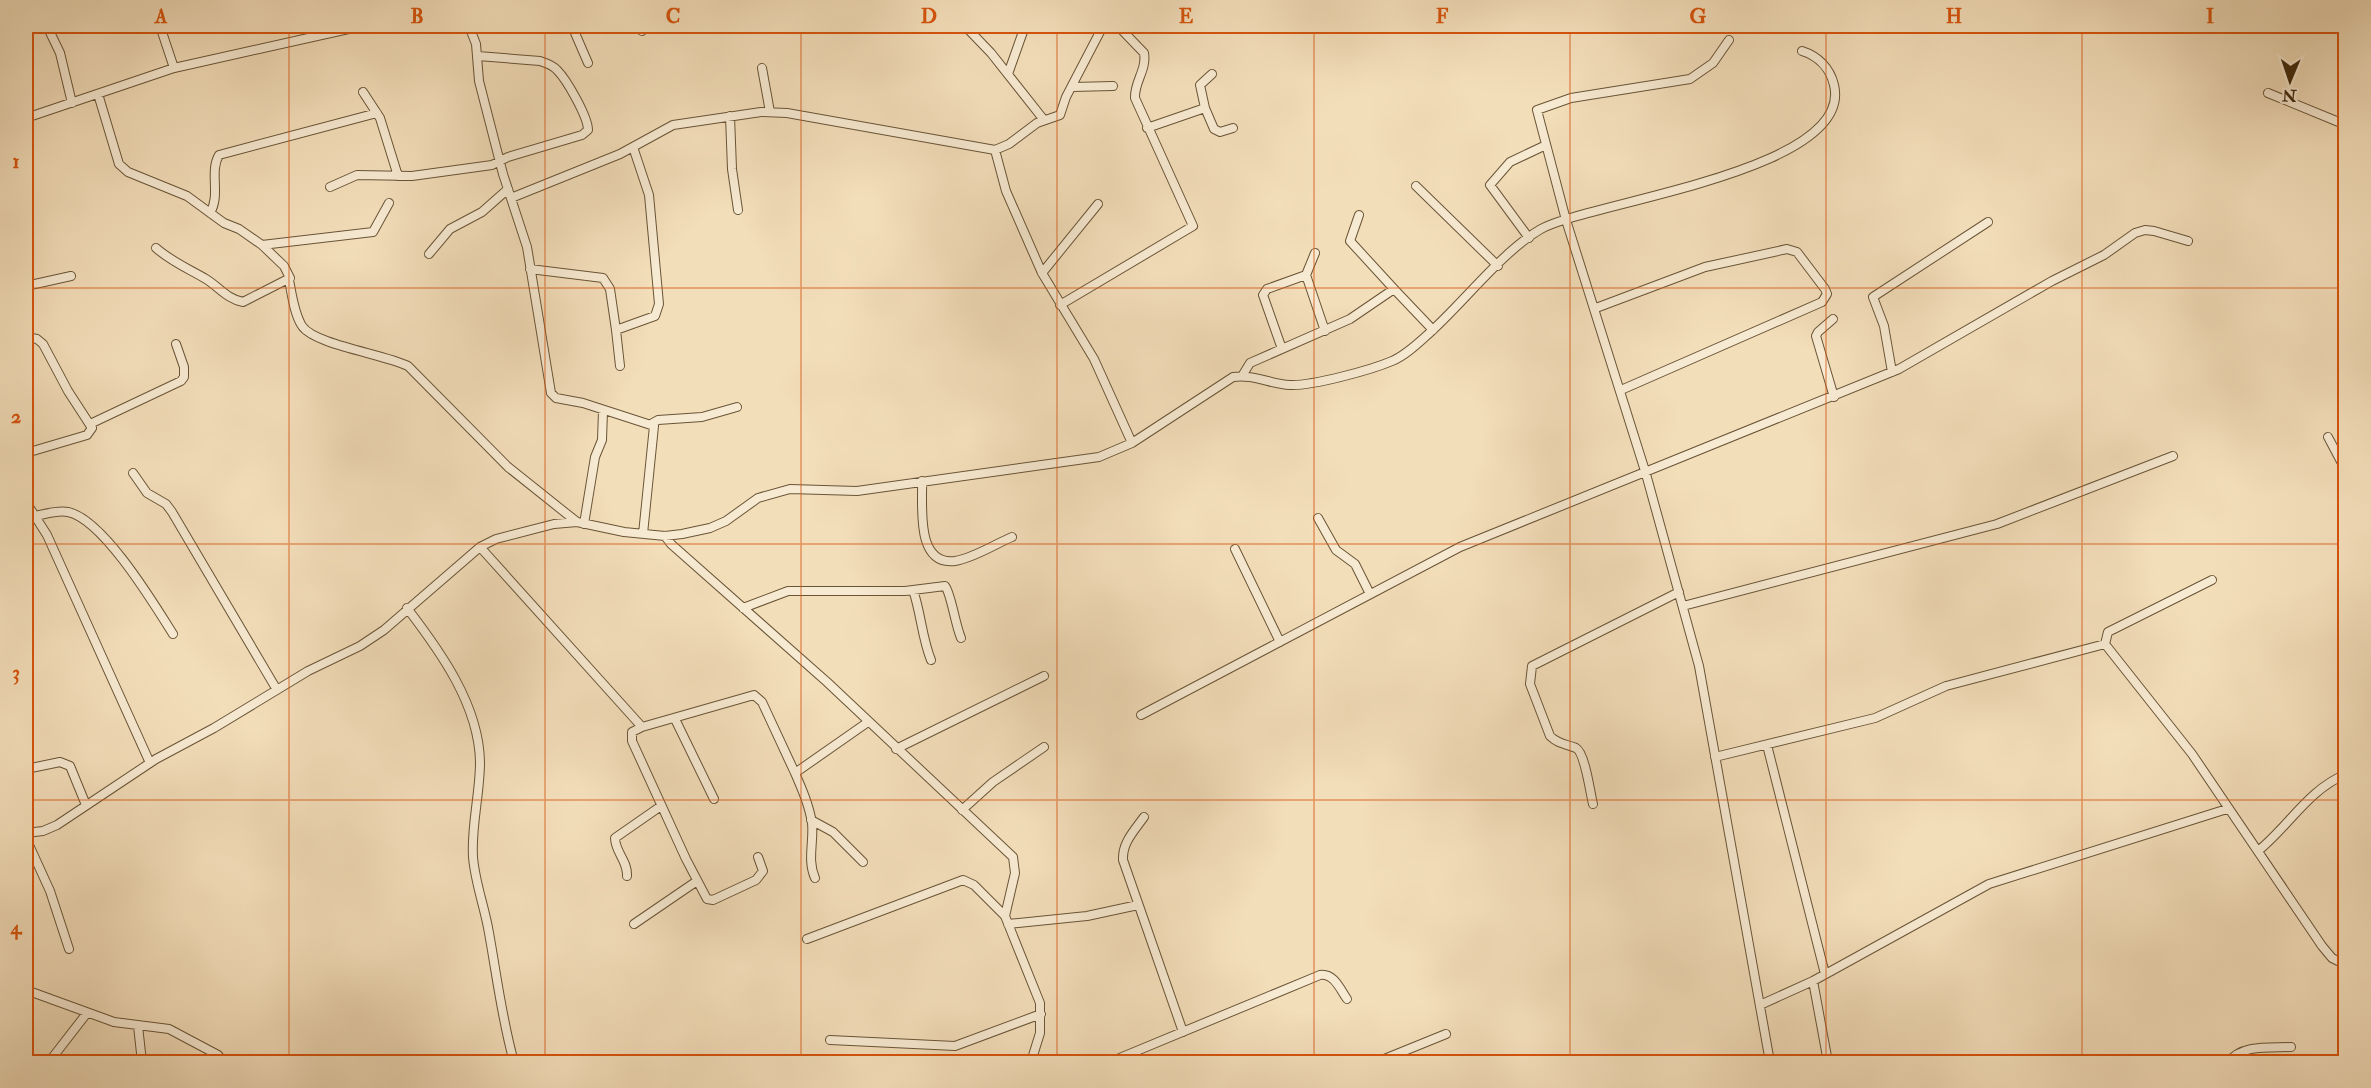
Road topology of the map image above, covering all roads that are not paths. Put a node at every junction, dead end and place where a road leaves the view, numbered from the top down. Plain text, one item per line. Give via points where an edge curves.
1 (47, 26) edge
2 (160, 26) edge
3 (362, 26) edge
4 (469, 26) edge
5 (572, 26) edge
6 (964, 26) edge
7 (1025, 26) edge
8 (1103, 26) edge
9 (1118, 26) edge
10 (1729, 40) dead end
11 (1802, 51) dead end
12 (477, 57) junction
13 (588, 63) dead end
14 (174, 68) junction
15 (762, 68) dead end
16 (1008, 74) junction
17 (1212, 74) dead end
18 (1113, 86) dead end
19 (1072, 87) junction
20 (363, 92) dead end
21 (2268, 93) dead end
22 (98, 94) junction
23 (72, 103) junction
24 (1205, 108) junction
25 (770, 112) junction
26 (377, 113) junction
27 (730, 116) junction
28 (26, 118) edge
29 (1044, 120) junction
30 (2346, 125) edge
31 (1147, 128) junction
32 (1233, 129) dead end
33 (1546, 145) junction
34 (633, 147) junction
35 (995, 150) junction
36 (500, 162) junction
37 (398, 176) junction
38 (1416, 186) dead end
39 (330, 187) dead end
40 (508, 189) junction
41 (511, 198) junction
42 (389, 203) dead end
43 (1098, 204) dead end
44 (738, 210) dead end
45 (210, 213) junction
46 (1359, 215) dead end
47 (1566, 220) junction
48 (1988, 222) dead end
49 (1529, 238) junction
50 (2188, 241) dead end
51 (262, 245) junction
52 (156, 249) dead end
53 (429, 254) dead end
54 (1315, 254) dead end
55 (1498, 266) junction
56 (530, 269) junction
57 (1042, 273) junction
58 (1306, 275) junction
59 (71, 276) dead end
60 (289, 280) junction
61 (26, 286) edge
62 (1394, 289) junction
63 (1060, 305) junction
64 (1596, 308) junction
65 (1833, 319) dead end
66 (616, 330) junction
67 (1433, 330) junction
68 (1325, 331) junction
69 (26, 338) edge
70 (176, 344) dead end
71 (1282, 350) junction
72 (620, 366) dead end
73 (1892, 372) junction
74 (1242, 376) junction
75 (1621, 390) junction
76 (1834, 397) junction
77 (737, 407) dead end
78 (603, 411) junction
79 (651, 423) junction
80 (90, 424) junction
81 (2328, 437) dead end
82 (1132, 443) junction
83 (26, 453) edge
84 (2173, 456) dead end
85 (2346, 471) edge
86 (134, 473) dead end
87 (1646, 474) junction
88 (922, 481) junction
89 (26, 502) edge
90 (35, 516) junction
91 (1318, 518) dead end
92 (580, 523) junction
93 (643, 534) junction
94 (665, 536) junction
95 (1012, 537) dead end
96 (480, 547) junction
97 (1235, 549) dead end
98 (2212, 580) dead end
99 (913, 590) junction
100 (1679, 592) junction
101 (1371, 594) junction
102 (1683, 606) junction
103 (407, 608) junction
104 (743, 608) junction
105 (173, 634) dead end
106 (962, 638) dead end
107 (1280, 642) junction
108 (2105, 644) junction
109 (931, 660) dead end
110 (1044, 676) dead end
111 (277, 690) junction
112 (1141, 715) dead end
113 (675, 719) junction
114 (868, 722) junction
115 (642, 727) junction
116 (1767, 745) junction
117 (1044, 747) dead end
118 (896, 749) junction
119 (1715, 757) junction
120 (150, 763) junction
121 (26, 769) edge
122 (795, 773) junction
123 (2346, 774) edge
124 (714, 799) dead end
125 (1593, 804) dead end
126 (86, 805) junction
127 (662, 806) junction
128 (2227, 809) junction
129 (962, 810) junction
130 (1144, 817) dead end
131 (811, 820) junction
132 (26, 833) edge
133 (2258, 851) junction
134 (758, 857) dead end
135 (863, 862) dead end
136 (627, 876) dead end
137 (815, 878) dead end
138 (697, 880) junction
139 (1138, 905) junction
140 (1006, 920) junction
141 (634, 924) dead end
142 (807, 939) dead end
143 (69, 949) dead end
144 (2346, 965) edge
145 (1825, 974) junction
146 (1813, 981) junction
147 (26, 990) edge
148 (1347, 999) dead end
149 (1760, 1005) junction
150 (87, 1014) junction
151 (1041, 1014) junction
152 (138, 1026) junction
153 (1183, 1032) junction
154 (1446, 1034) dead end
155 (830, 1040) dead end
156 (2291, 1047) dead end
157 (49, 1062) edge
158 (142, 1062) edge
159 (224, 1062) edge
160 (514, 1062) edge
161 (1031, 1062) edge
162 (1110, 1062) edge
163 (1377, 1062) edge
164 (1770, 1062) edge
165 (1828, 1062) edge
166 (2229, 1062) edge

1 - 23 street via 60,53
2 - 14 street
3 - 14 street
4 - 12 street
5 - 13 street
6 - 16 street
7 - 16 street
8 - 19 street
9 - 31 street via 1144,52 1144,68 1134,93
10 - 33 street via 1713,63 1690,79 1572,99 1537,110
11 - 47 street via 1821,61 1836,95 1832,110 1808,136 1768,159 1722,177
12 - 36 street via 479,81
12 - 36 street via 550,65 564,79 588,126 582,135
14 - 22 street
15 - 25 street
16 - 29 street
17 - 24 street via 1200,85
18 - 19 street
19 - 29 street via 1060,115
20 - 26 street
21 - 30 street
22 - 23 street
22 - 45 street via 119,164 187,196
23 - 28 street
24 - 31 street
24 - 32 street via 1214,129
25 - 27 street
25 - 35 street
26 - 37 street
26 - 45 street via 219,155 217,198
27 - 34 street via 673,125
27 - 44 street
29 - 35 street
31 - 63 street via 1193,226
33 - 47 street
33 - 49 street via 1510,162 1490,185
34 - 41 street
34 - 66 street via 649,195 659,309 651,319
35 - 57 street via 1006,191
36 - 37 street
36 - 40 street
37 - 39 street via 357,175
38 - 55 street
40 - 41 street
40 - 53 street via 482,212 450,229
41 - 56 street
42 - 51 street via 373,231
43 - 57 street
45 - 51 street
46 - 62 street via 1350,241
47 - 49 street
47 - 64 street
48 - 73 street via 1873,297 1884,326
49 - 55 street
50 - 73 street via 2154,231 2135,233 2104,255
51 - 60 street via 284,266
52 - 60 street via 237,301 249,301
54 - 58 street
55 - 67 street
56 - 66 street via 603,278 610,289
56 - 78 street via 551,393 556,398
57 - 63 street
58 - 68 street
58 - 71 street via 1267,289 1263,295
59 - 61 street
60 - 92 street via 303,328 329,341 408,366 508,466
62 - 67 street
62 - 68 street
63 - 82 street via 1094,359
64 - 75 street
64 - 75 street via 1705,267 1787,249 1797,252 1826,289 1822,302
65 - 76 street via 1816,336
66 - 72 street
67 - 74 street via 1393,361 1351,373 1293,385
68 - 71 street
69 - 80 street via 43,344
70 - 80 street via 184,367 181,381
71 - 74 street via 1250,363
73 - 76 street
74 - 82 street via 1233,377
75 - 87 street
76 - 87 street
77 - 79 street via 702,417
78 - 79 street
78 - 92 street via 602,440
79 - 93 street via 655,429
80 - 83 street via 87,435
81 - 85 street
82 - 88 street via 1099,457
84 - 102 street via 1997,524
86 - 111 street via 147,493 172,512
87 - 100 street
87 - 101 street via 1536,514 1461,547
88 - 94 street via 857,491 799,489 773,493 710,528
88 - 95 street via 924,540 943,559 962,559
89 - 90 street
90 - 105 street via 60,511 82,519 136,575
90 - 120 street
91 - 101 street via 1336,550 1355,564
92 - 93 street
92 - 96 street via 532,529
93 - 94 street
94 - 104 street
96 - 103 street
96 - 115 street
97 - 107 street
98 - 108 street via 2108,632
99 - 104 street via 788,591
99 - 106 street via 948,588 954,624
99 - 109 street
100 - 102 street
100 - 125 street via 1538,661 1530,671 1530,684 1545,728 1556,742 1579,751
101 - 107 street
102 - 119 street via 1699,666
103 - 111 street via 360,646
103 - 160 street via 434,643 453,678 475,734 480,760 473,859
104 - 114 street
107 - 112 street
108 - 116 street via 1946,686 1875,718
108 - 128 street via 2192,754
110 - 118 street
111 - 120 street
113 - 115 street
113 - 122 street via 754,695 762,702
113 - 124 street
114 - 118 street
114 - 122 street
115 - 127 street via 632,732 631,738
116 - 119 street
116 - 145 street
117 - 129 street via 993,782
118 - 129 street
119 - 149 street
120 - 126 street
121 - 126 street via 60,762 70,766
122 - 131 street
123 - 133 street via 2324,785 2302,804
126 - 132 street via 43,831
127 - 136 street via 615,838 627,866
127 - 138 street
128 - 133 street
128 - 145 street via 1989,884
129 - 140 street via 1013,857 1015,873
130 - 139 street via 1123,850
131 - 135 street via 833,832
131 - 137 street via 810,862
132 - 143 street
133 - 144 street via 2322,946 2332,958
134 - 138 street via 763,871 756,880 713,900 707,899
138 - 141 street
139 - 140 street via 1087,916
139 - 153 street
140 - 142 street via 974,885 963,880
140 - 151 street via 1038,994
145 - 146 street
146 - 149 street
146 - 165 street
147 - 150 street
148 - 153 street via 1333,978 1325,974
149 - 164 street
150 - 152 street
150 - 157 street
151 - 155 street via 955,1046
151 - 161 street
152 - 158 street
152 - 159 street via 169,1029
153 - 162 street
154 - 163 street
156 - 166 street via 2243,1051

